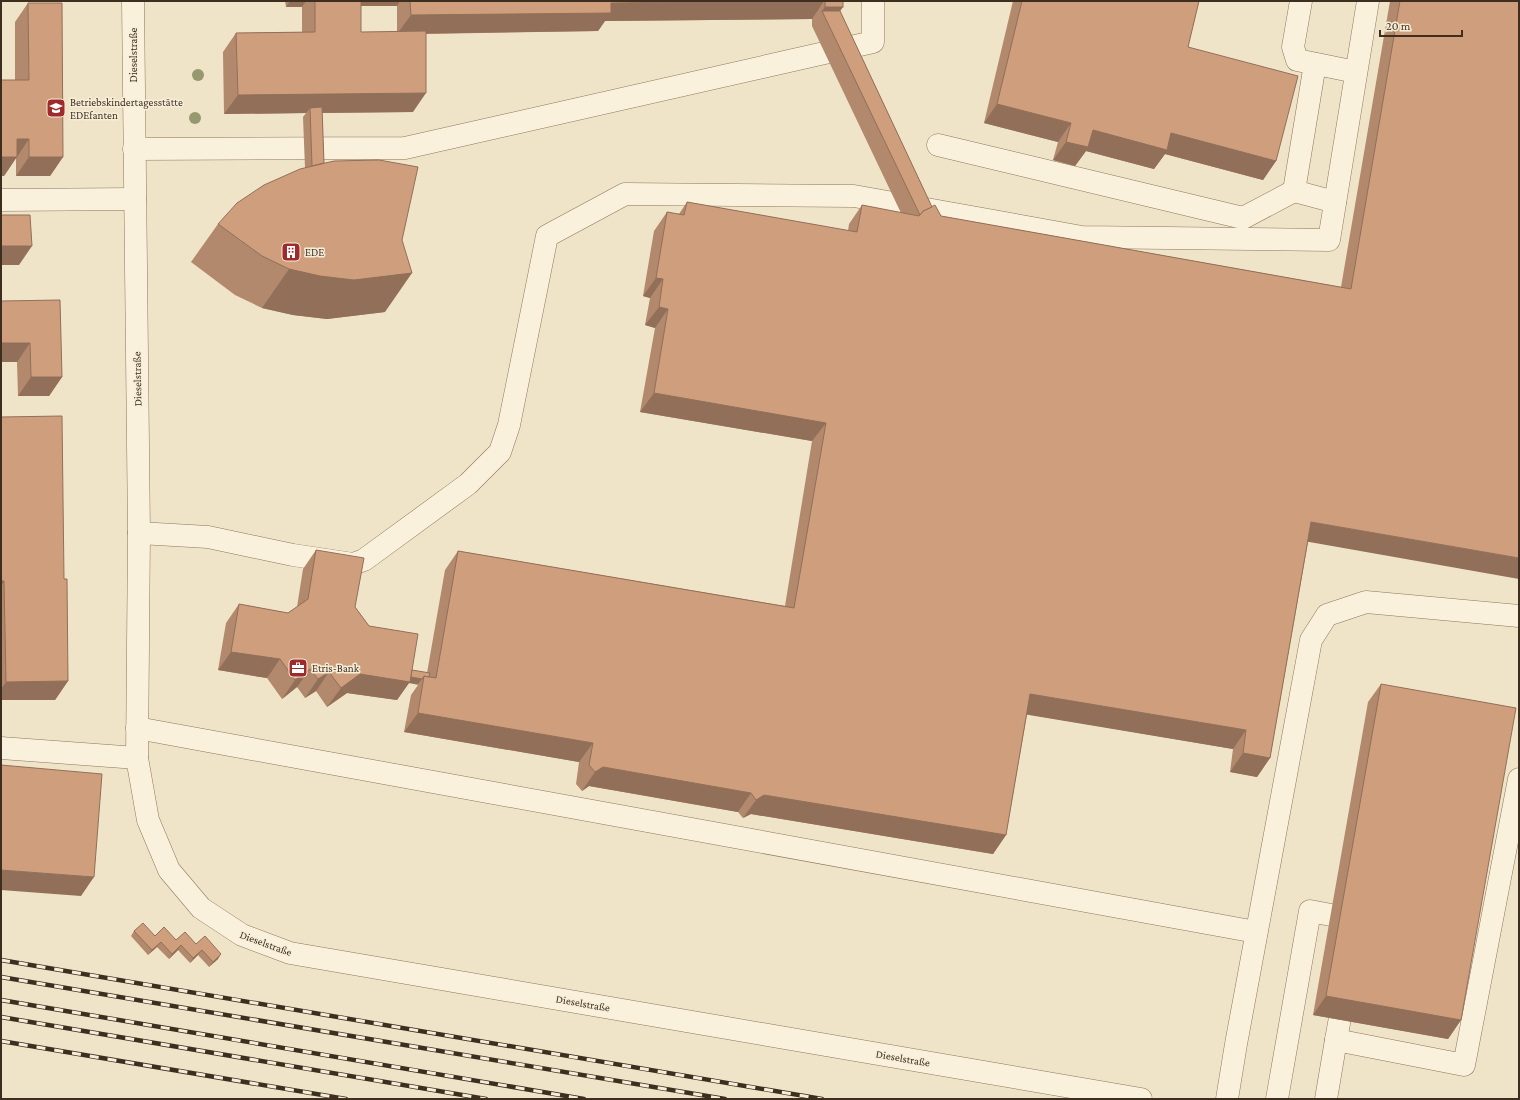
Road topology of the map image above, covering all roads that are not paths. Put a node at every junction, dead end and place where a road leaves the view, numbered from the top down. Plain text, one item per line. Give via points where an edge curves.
1 (133, 1) edge
2 (873, 1) edge
3 (1301, 1) edge
4 (1368, 1) edge
5 (1315, 64) junction
6 (1356, 72) junction
7 (938, 145) dead end
8 (134, 149) junction
9 (1294, 191) junction
10 (1, 200) edge
11 (135, 200) junction
12 (1335, 202) junction
13 (1243, 218) junction
14 (1238, 239) junction
15 (139, 533) junction
16 (1519, 616) edge
17 (137, 728) junction
18 (1, 748) edge
19 (137, 758) junction
20 (1519, 779) edge
21 (1330, 915) dead end
22 (1256, 932) junction
23 (1343, 1000) edge
24 (1336, 1040) junction
25 (1141, 1099) edge
26 (1227, 1099) edge
27 (1277, 1099) edge
28 (1326, 1099) edge

1 - 8 street, Dieselstraße
2 - 8 street via 873,42 404,148
3 - 5 street via 1293,47 1297,60
4 - 6 street
5 - 6 street
5 - 9 street
6 - 12 street
7 - 13 street
8 - 11 street, Dieselstraße
9 - 12 street
9 - 13 street
10 - 11 street
11 - 15 street, Dieselstraße
12 - 14 street via 1329,240
13 - 14 street
14 - 15 street via 1082,237 854,196 625,194 548,236 509,425 500,452 468,484 364,560 353,564 293,555 208,537
15 - 17 street, Dieselstraße
16 - 22 street via 1366,602 1327,615 1311,640
17 - 19 street, Dieselstraße
17 - 22 street
18 - 19 street
19 - 25 street, Dieselstraße via 148,820 169,870 201,908 242,935 290,953
20 - 24 street via 1464,1065
21 - 27 street via 1310,911
22 - 26 street
23 - 24 street
24 - 28 street

